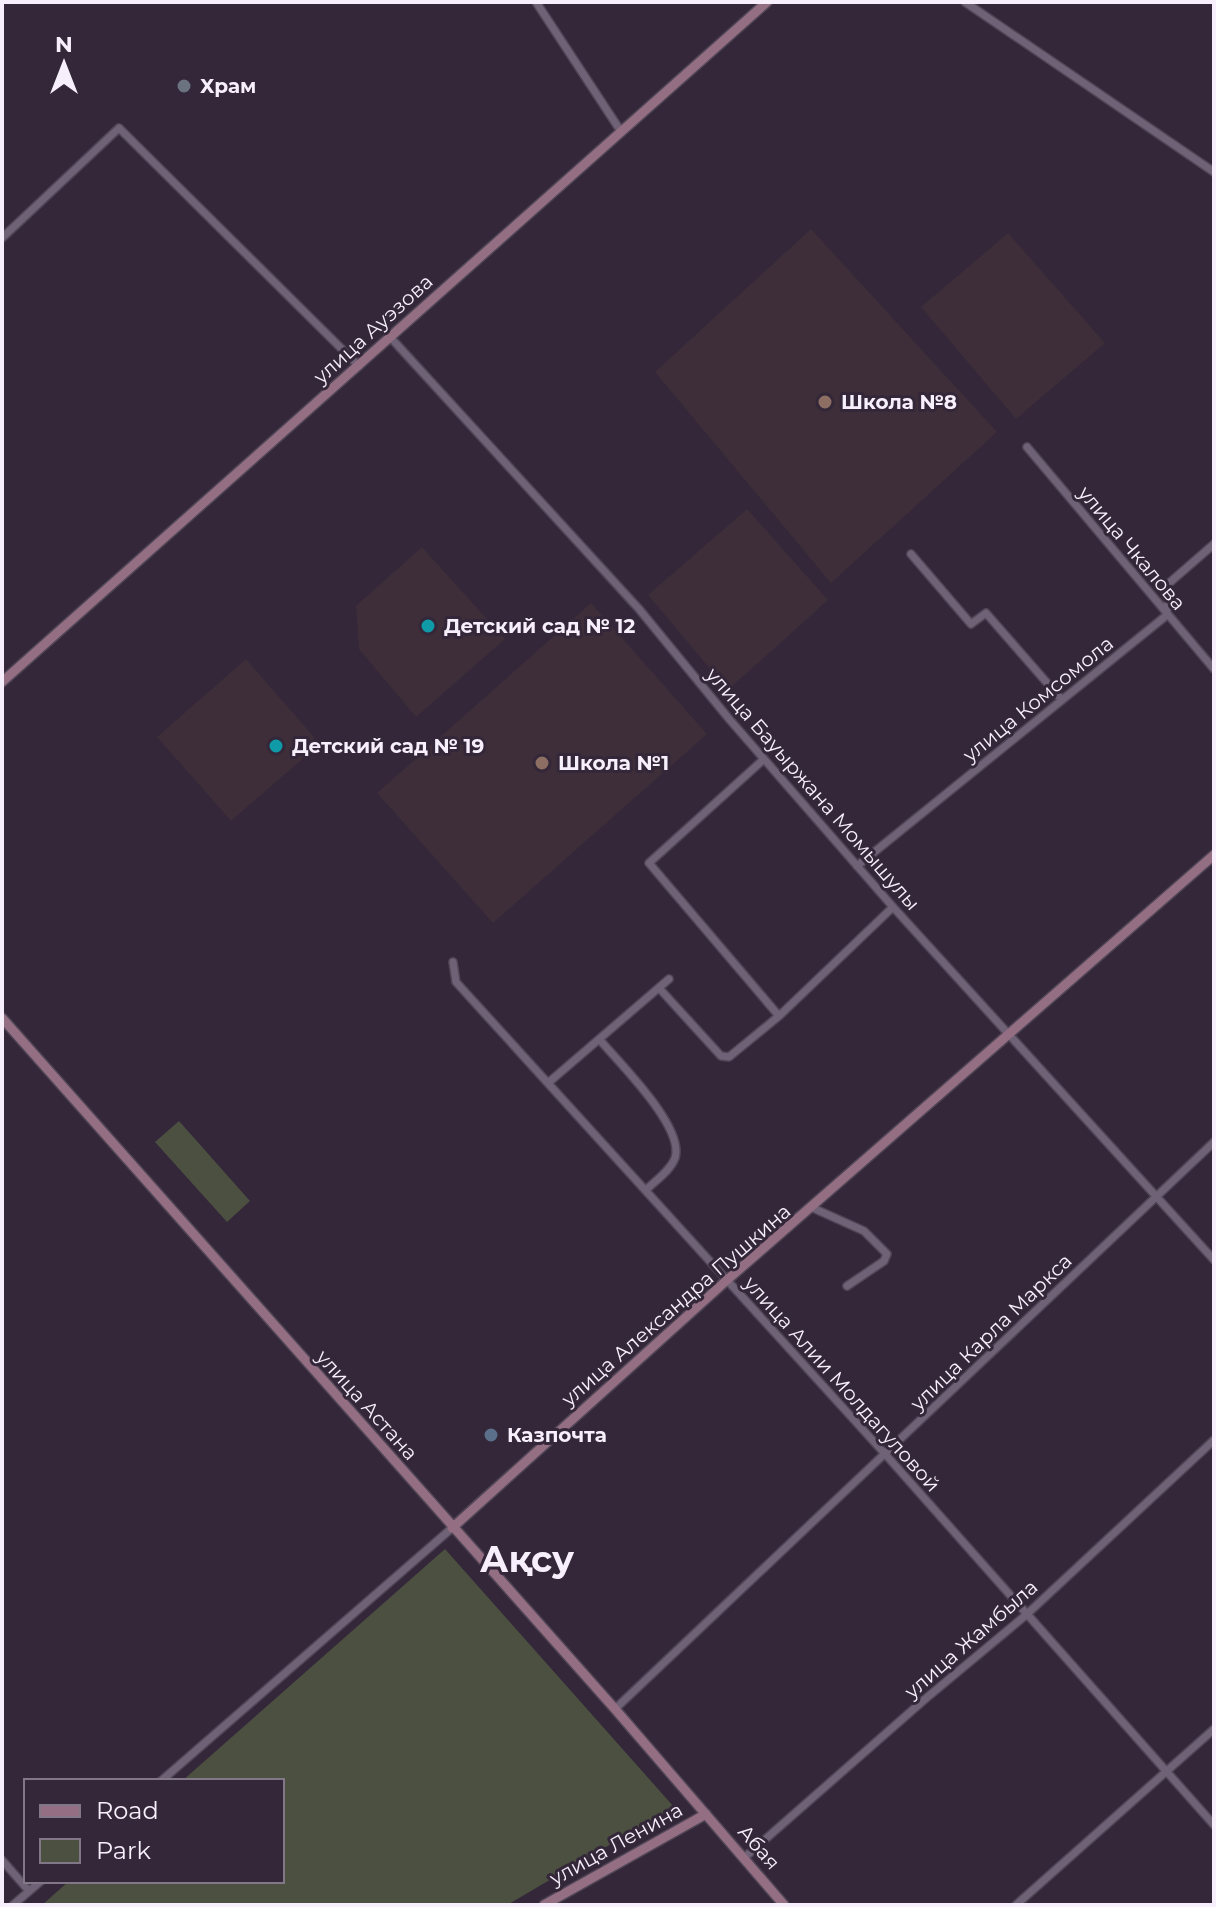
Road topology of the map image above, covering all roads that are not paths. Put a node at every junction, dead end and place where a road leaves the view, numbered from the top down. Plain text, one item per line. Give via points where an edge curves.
1 (536, 2) edge
2 (767, 2) edge
3 (965, 2) edge
4 (620, 130) junction
5 (1214, 172) edge
6 (2, 238) edge
7 (391, 338) junction
8 (359, 366) junction
9 (1027, 447) dead end
10 (1214, 544) edge
11 (911, 554) dead end
12 (1167, 615) junction
13 (1214, 669) edge
14 (2, 682) edge
15 (1062, 700) junction
16 (764, 759) junction
17 (1214, 855) edge
18 (857, 866) junction
19 (893, 907) junction
20 (453, 962) dead end
21 (669, 979) dead end
22 (659, 988) junction
23 (779, 1016) junction
24 (2, 1018) edge
25 (1009, 1036) junction
26 (600, 1040) junction
27 (548, 1083) junction
28 (1214, 1142) edge
29 (646, 1190) junction
30 (1157, 1195) junction
31 (813, 1208) junction
32 (1214, 1260) edge
33 (727, 1280) junction
34 (847, 1286) dead end
35 (1214, 1440) edge
36 (886, 1455) junction
37 (452, 1528) junction
38 (1026, 1615) junction
39 (615, 1709) junction
40 (1214, 1729) edge
41 (1165, 1771) junction
42 (163, 1779) edge
43 (706, 1814) junction
44 (1214, 1825) edge
45 (745, 1857) junction
46 (2, 1860) edge
47 (39, 1883) edge
48 (29, 1891) junction
49 (13, 1905) edge
50 (544, 1905) edge
51 (784, 1905) edge
52 (1016, 1905) edge

1 - 4 street
2 - 4 street, улица Ауэзова
3 - 5 street
4 - 7 street, улица Ауэзова
6 - 8 street via 119,128
7 - 8 street, улица Ауэзова
7 - 16 street, улица Бауыржана Момышулы via 639,609
8 - 14 street, улица Ауэзова
9 - 12 street, улица Чкалова
10 - 12 street via 1168,584
11 - 15 street via 971,624 986,613
12 - 13 street, улица Чкалова
12 - 15 street, улица Комсомола
15 - 18 street, улица Комсомола
16 - 18 street, улица Бауыржана Момышулы
16 - 23 street via 649,863
17 - 25 street, улица Александра Пушкина
18 - 19 street, улица Бауыржана Момышулы
19 - 23 street
19 - 25 street, улица Бауыржана Момышулы
20 - 27 street, улица Алии Молдагуловой via 456,982
21 - 22 street
22 - 23 street via 721,1056 729,1057
22 - 26 street
24 - 37 street, улица Астана
25 - 30 street, улица Бауыржана Момышулы
25 - 31 street, улица Александра Пушкина
26 - 27 street
26 - 29 street via 671,1130 675,1161
27 - 29 street, улица Алии Молдагуловой
28 - 30 street, улица Карла Маркса
29 - 33 street, улица Алии Молдагуловой
30 - 32 street, улица Бауыржана Момышулы
30 - 36 street, улица Карла Маркса
31 - 33 street, улица Александра Пушкина
31 - 34 street via 864,1231 887,1254
33 - 36 street, улица Алии Молдагуловой
33 - 37 street, улица Александра Пушкина
35 - 38 street, улица Жамбыла
36 - 38 street, улица Алии Молдагуловой
36 - 39 street, улица Карла Маркса
37 - 39 street, улица Астана
37 - 42 street, улица Александра Пушкина
38 - 41 street, улица Алии Молдагуловой
38 - 45 street, улица Жамбыла
39 - 43 street, улица Астана
40 - 41 street
41 - 44 street, улица Алии Молдагуловой
41 - 52 street
43 - 45 street, Абая
43 - 50 street, улица Ленина
45 - 51 street, Абая
46 - 48 street
47 - 48 street
48 - 49 street

